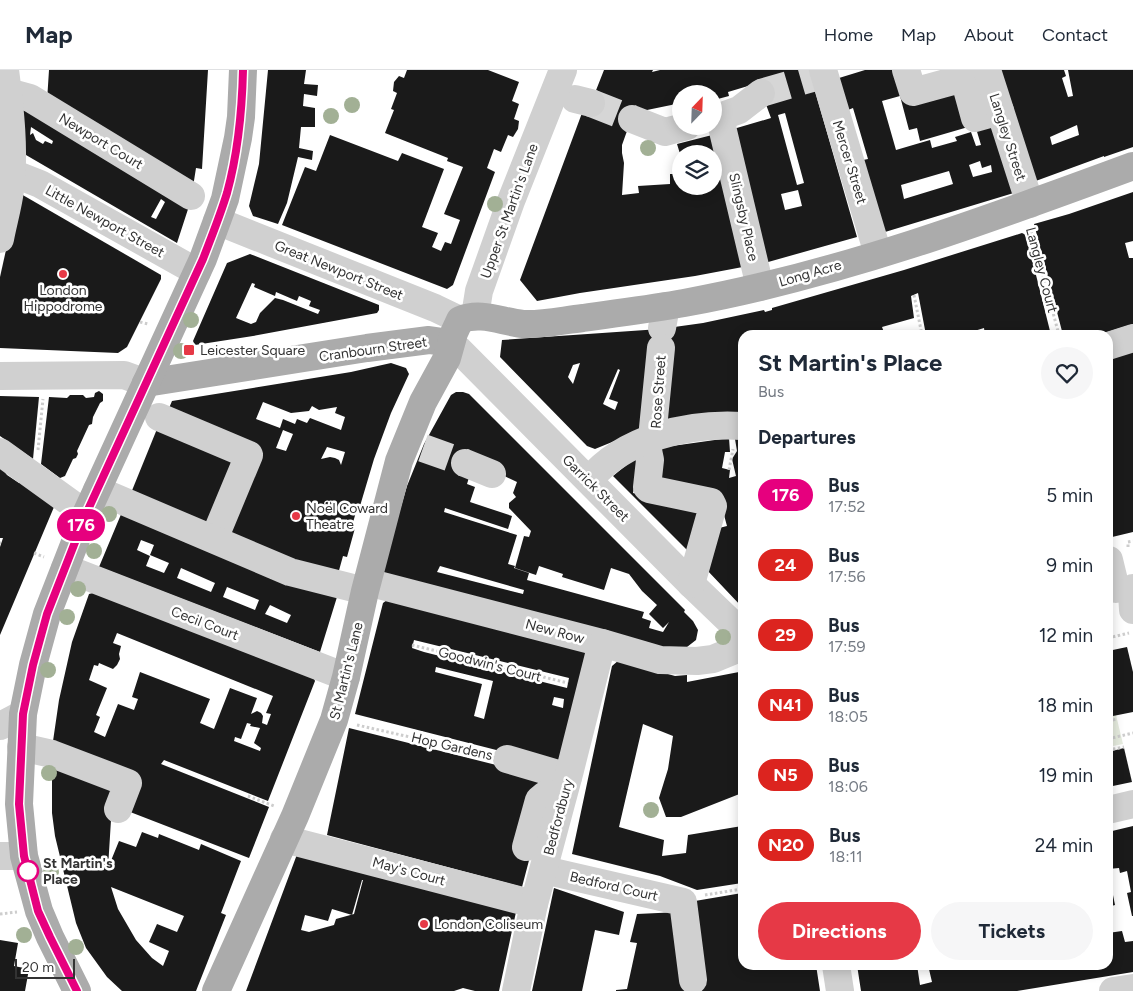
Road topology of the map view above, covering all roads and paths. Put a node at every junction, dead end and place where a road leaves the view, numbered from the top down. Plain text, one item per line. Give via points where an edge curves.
1 (243, 70) edge
2 (906, 70) edge
3 (561, 71) edge
4 (822, 73) edge
5 (978, 73) edge
6 (6, 81) edge
7 (761, 93) tunnel mouth
8 (722, 116) edge
9 (632, 119) tunnel mouth
10 (722, 129) edge
11 (672, 130) edge
12 (8, 165) edge
13 (1133, 166) edge
14 (191, 196) dead end
15 (1030, 204) junction
16 (217, 221) junction
17 (0, 239) edge
18 (878, 254) junction
19 (197, 272) junction
20 (758, 277) junction
21 (914, 295) dead end
22 (462, 326) junction
23 (663, 327) junction
24 (921, 330) edge
25 (1058, 330) edge
26 (1133, 338) edge
27 (1113, 344) edge
28 (0, 376) edge
29 (45, 376) junction
30 (146, 383) junction
31 (159, 417) dead end
32 (738, 426) edge
33 (651, 439) junction
34 (0, 452) edge
35 (465, 463) tunnel mouth
36 (492, 474) dead end
37 (35, 478) junction
38 (589, 480) junction
39 (91, 502) junction
40 (214, 539) junction
41 (1115, 559) edge
42 (65, 568) junction
43 (691, 584) junction
44 (366, 586) junction
45 (1125, 588) edge
46 (1133, 610) edge
47 (738, 629) edge
48 (1119, 635) dead end
49 (1113, 637) edge
50 (602, 643) junction
51 (412, 645) dead end
52 (738, 649) edge
53 (346, 677) junction
54 (568, 683) dead end
55 (1117, 719) dead end
56 (11, 720) edge
57 (334, 720) junction
58 (1113, 720) edge
59 (1133, 733) edge
60 (1113, 738) edge
61 (21, 747) junction
62 (1124, 747) dead end
63 (1113, 749) edge
64 (507, 759) joint
65 (566, 782) junction
66 (1133, 804) edge
67 (118, 809) dead end
68 (1113, 809) edge
69 (284, 839) junction
70 (526, 847) dead end
71 (12, 856) edge
72 (544, 870) junction
73 (738, 890) edge
74 (683, 902) junction
75 (534, 904) junction
76 (837, 970) edge
77 (692, 980) dead end
78 (1133, 988) edge
79 (77, 991) edge
80 (216, 991) edge
81 (516, 991) edge
82 (840, 991) edge
83 (1113, 991) edge

1 - 16 main road via 238,138 227,192
2 - 5 street via 913,92
3 - 22 street, Upper St Martin's Lane via 478,297
4 - 18 street, Mercer Street
5 - 15 street, Langley Street via 1000,111
6 - 12 street
6 - 14 street, Newport Court
7 - 8 street, Slingsby Place via 739,110
9 - 11 street via 665,132
10 - 20 street, Slingsby Place
12 - 17 street via 10,190
12 - 19 street, Little Newport Street
13 - 15 main road, Long Acre
15 - 18 main road, Long Acre
15 - 25 path, Langley Court via 1029,222
16 - 19 main road
16 - 22 street, Great Newport Street via 435,308
18 - 20 main road, Long Acre
19 - 30 main road
20 - 23 main road, Long Acre
21 - 24 path
22 - 23 main road, Long Acre via 503,321
22 - 30 main road, Cranbourn Street via 429,340
22 - 38 street, Garrick Street via 459,350
22 - 44 main road, St Martin's Lane via 424,402 415,443 399,461
23 - 33 street, Rose Street
26 - 27 street
28 - 29 street, Cranbourn Street
29 - 30 street, Cranbourn Street via 124,376
29 - 37 path
30 - 39 main road
31 - 40 street via 249,455
32 - 33 street via 694,428
33 - 38 street via 608,460
33 - 43 street, Rose Street via 647,487 711,502 713,506
34 - 37 street, New Row
35 - 36 street
37 - 39 street, New Row
38 - 43 street, Garrick Street
39 - 40 street, New Row
39 - 42 main road
40 - 44 street, New Row via 290,572
41 - 45 street
42 - 53 street, Cecil Court
42 - 56 main road
43 - 47 street, Garrick Street
44 - 50 street, New Row
44 - 53 main road, St Martin's Lane
45 - 46 street via 1132,593
48 - 49 path
50 - 52 street, New Row via 660,660 713,659
50 - 65 street, Bedfordbury
51 - 54 path, Goodwin's Court
53 - 57 main road, St Martin's Lane
55 - 58 path
56 - 61 main road
57 - 64 path, Hop Gardens
57 - 69 main road, St Martin's Lane
59 - 60 path
61 - 67 street via 52,754 128,784
61 - 71 main road via 19,804
62 - 63 path
64 - 65 street, Hop Gardens
65 - 70 street via 539,800
65 - 72 street, Bedfordbury
66 - 68 street
69 - 75 street, May's Court
69 - 80 main road, St Martin's Lane
71 - 79 main road
72 - 74 street, Bedford Court
72 - 75 street, Bedfordbury
73 - 74 path
74 - 77 street
75 - 81 street, Bedfordbury
76 - 82 street
78 - 83 street

